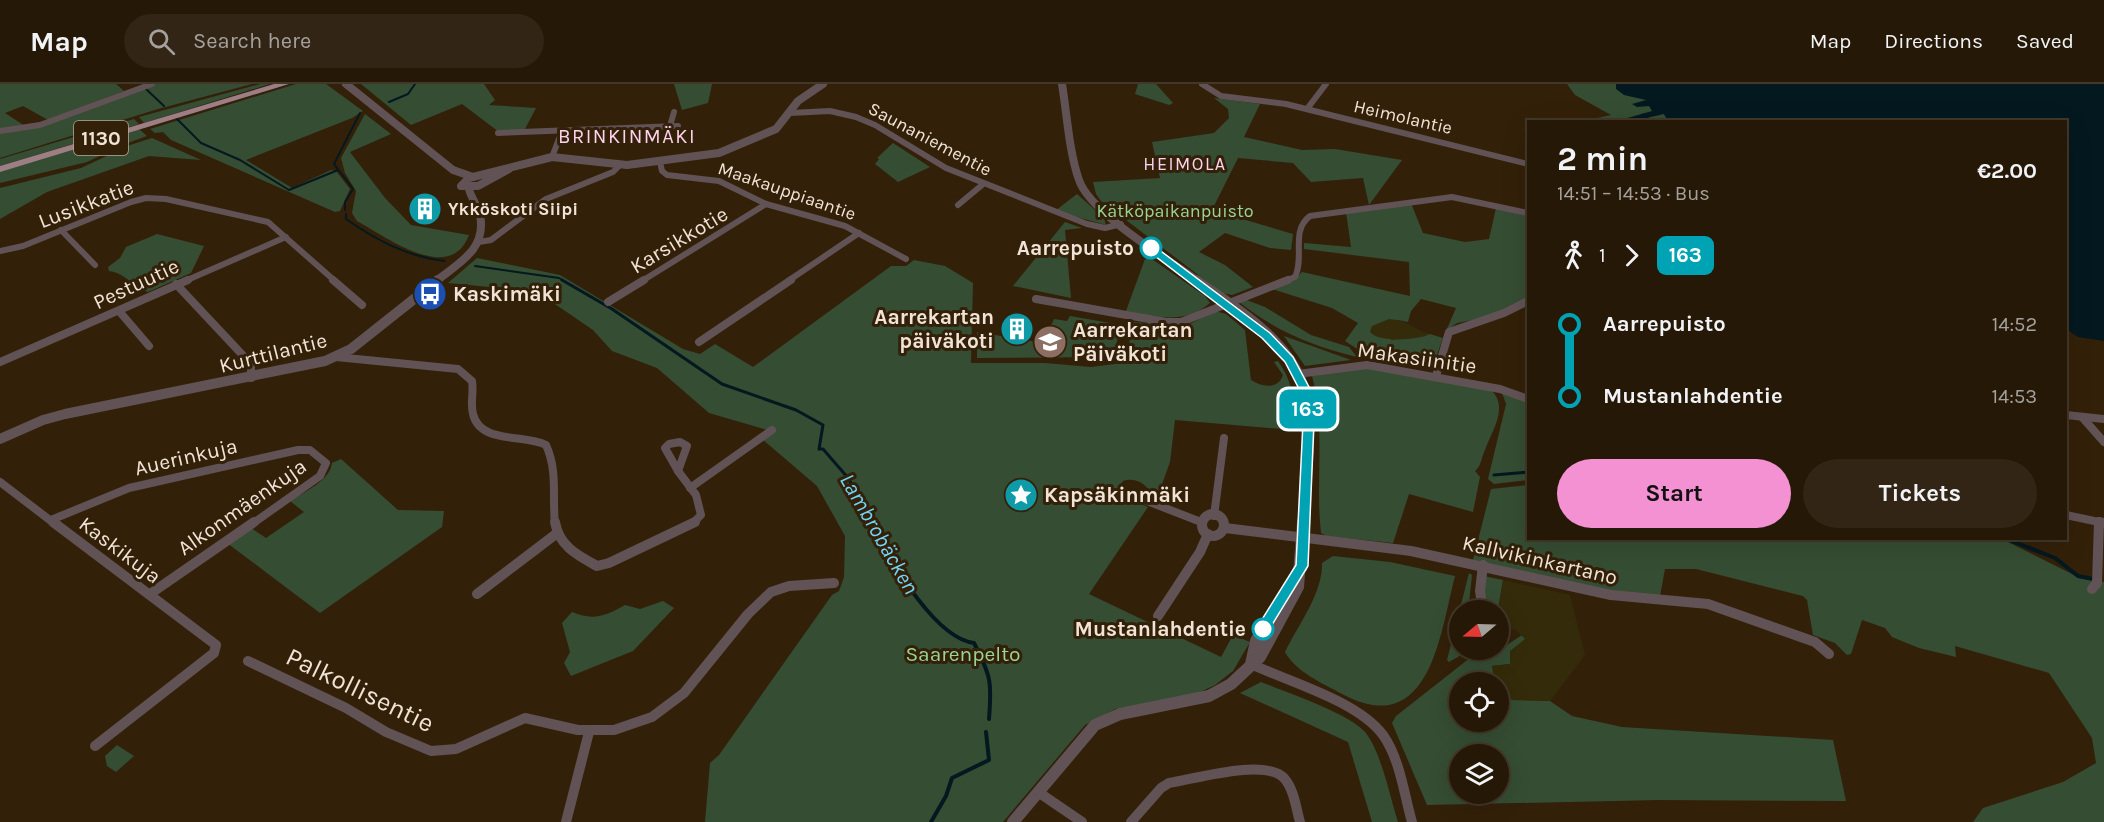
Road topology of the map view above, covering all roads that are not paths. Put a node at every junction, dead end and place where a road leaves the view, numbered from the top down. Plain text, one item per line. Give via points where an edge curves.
1 (152, 84) edge
2 (273, 84) edge
3 (284, 84) edge
4 (346, 84) edge
5 (823, 84) edge
6 (1062, 84) edge
7 (1202, 84) edge
8 (1326, 84) edge
9 (201, 108) junction
10 (1307, 109) junction
11 (674, 112) dead end
12 (790, 113) junction
13 (670, 126) junction
14 (678, 126) dead end
15 (562, 130) junction
16 (0, 131) edge
17 (498, 133) dead end
18 (552, 157) junction
19 (660, 162) junction
20 (621, 164) junction
21 (1527, 164) edge
22 (0, 169) edge
23 (474, 182) junction
24 (982, 185) junction
25 (766, 204) junction
26 (958, 205) dead end
27 (1527, 213) edge
28 (1121, 224) junction
29 (61, 230) junction
30 (859, 233) junction
31 (286, 237) junction
32 (479, 242) junction
33 (0, 251) edge
34 (906, 259) dead end
35 (95, 265) dead end
36 (176, 284) junction
37 (1036, 299) dead end
38 (608, 302) dead end
39 (1527, 302) edge
40 (1226, 303) junction
41 (362, 305) dead end
42 (119, 311) junction
43 (699, 342) dead end
44 (149, 346) dead end
45 (336, 357) junction
46 (0, 362) edge
47 (1298, 374) junction
48 (1436, 376) junction
49 (251, 378) junction
50 (1527, 399) edge
51 (2067, 416) edge
52 (2082, 417) junction
53 (2104, 419) edge
54 (772, 430) dead end
55 (1224, 438) dead end
56 (0, 439) edge
57 (2104, 442) edge
58 (325, 468) joint
59 (678, 471) dead end
60 (0, 482) edge
61 (690, 488) junction
62 (1129, 494) dead end
63 (2067, 515) edge
64 (1214, 516) junction
65 (51, 520) junction
66 (1201, 522) junction
67 (2101, 522) edge
68 (1225, 528) junction
69 (556, 534) junction
70 (1208, 534) junction
71 (1305, 538) junction
72 (1483, 565) junction
73 (834, 583) dead end
74 (2092, 589) dead end
75 (150, 594) junction
76 (477, 594) dead end
77 (1481, 600) edge
78 (1158, 616) dead end
79 (1829, 654) dead end
80 (248, 661) dead end
81 (1251, 664) junction
82 (589, 732) junction
83 (95, 746) dead end
84 (1038, 792) junction
85 (566, 822) edge
86 (1013, 822) edge
87 (1082, 822) edge
88 (1131, 822) edge
89 (1300, 822) edge
90 (1412, 822) edge

1 - 16 street via 40,125
2 - 9 main road, 1130
3 - 9 main road, 1130
4 - 23 street via 453,170 453,174
5 - 12 street via 802,97
6 - 28 street via 1080,185
7 - 10 street, Heimolantie via 1221,96
8 - 10 street
9 - 22 main road, 1130
10 - 21 street, Heimolantie
11 - 13 street
12 - 19 street via 776,129 739,147 710,156
12 - 24 street, Saunaniementie via 830,111 856,117
13 - 14 street
13 - 15 street
15 - 17 street
15 - 18 street
18 - 20 street
18 - 23 street
19 - 20 street
19 - 25 street, Maakauppiaantie via 667,175 719,181
20 - 32 street via 614,172 546,199 491,240
23 - 32 street
24 - 26 street
24 - 28 street, Saunaniementie via 1087,224 1105,228
25 - 30 street, Maakauppiaantie
25 - 38 street, Karsikkotie
27 - 40 street via 1452,197 1310,216 1301,226 1295,277
28 - 40 street
29 - 31 street, Lusikkatie via 132,202 154,198 268,222
29 - 33 street, Lusikkatie
29 - 35 street
30 - 34 street, Maakauppiaantie
30 - 43 street
31 - 36 street, Pestuutie
31 - 41 street
32 - 45 street, Kurttilantie via 470,255 383,326
36 - 42 street, Pestuutie
36 - 49 street via 251,364
37 - 40 street via 1166,322 1193,319
39 - 48 street via 1449,332
40 - 47 street via 1278,346
42 - 44 street
42 - 46 street, Pestuutie
45 - 49 street, Kurttilantie
45 - 69 street via 458,369 472,381 473,415 480,427 494,434 541,441 550,451
47 - 48 street, Makasiinitie via 1367,365
47 - 71 street via 1308,405
48 - 50 street, Makasiinitie
49 - 56 street, Kurttilantie via 65,414
51 - 52 street
52 - 53 street
52 - 57 street
54 - 61 street
55 - 64 street
58 - 65 street, Auerinkuja via 326,463 310,450 298,450 129,488
58 - 75 street, Alkonmäenkuja via 320,476
59 - 61 street
60 - 65 street, Kaskikuja
61 - 69 street via 703,511 697,521 603,566 577,554
62 - 66 street
63 - 67 street
64 - 66 street
64 - 68 street via 1222,519
65 - 75 street, Kaskikuja
66 - 70 street
67 - 74 street via 2097,583
68 - 70 street
68 - 71 street, Kallvikinkartano
69 - 76 street
70 - 78 street
71 - 72 street, Kallvikinkartano via 1411,551
71 - 81 street via 1298,588 1260,657
72 - 77 street
72 - 79 street, Kallvikinkartano via 1611,595 1708,604 1815,642
73 - 82 street via 773,591 741,622 683,698 634,725
75 - 83 street, Kaskikuja via 216,648
80 - 82 street, Palkollisentie via 431,751 456,749 525,718 536,717
81 - 84 street via 1231,684 1209,696 1120,714 1095,725
81 - 90 street via 1376,724 1385,738
82 - 85 street
84 - 86 street
84 - 87 street
88 - 89 street via 1161,788 1173,782 1270,769 1287,781

